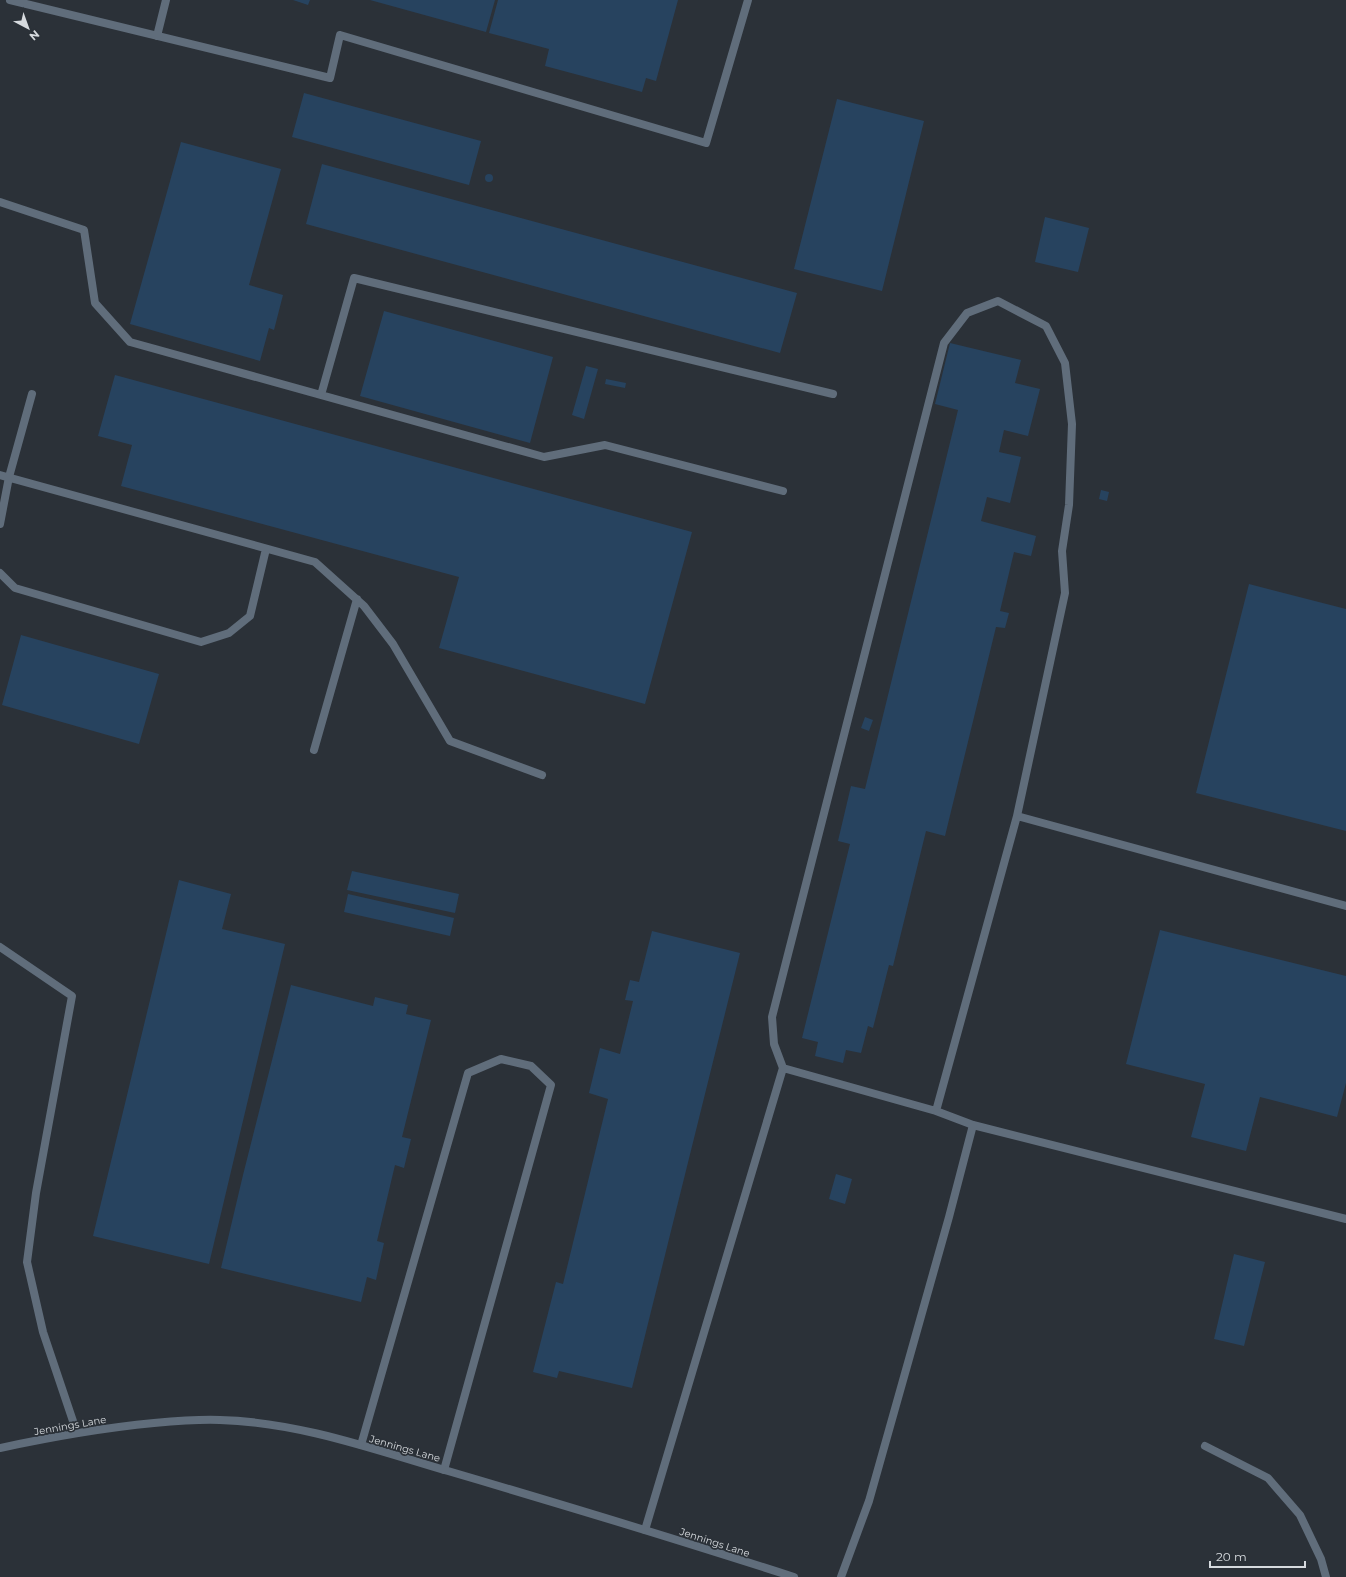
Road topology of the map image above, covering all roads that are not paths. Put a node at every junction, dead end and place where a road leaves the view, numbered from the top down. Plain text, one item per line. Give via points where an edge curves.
1 (10, 0) edge
2 (166, 0) edge
3 (748, 0) edge
4 (158, 36) junction
5 (0, 202) edge
6 (32, 394) dead end
7 (833, 394) dead end
8 (321, 395) junction
9 (0, 475) edge
10 (9, 477) junction
11 (783, 491) dead end
12 (0, 524) edge
13 (266, 549) junction
14 (0, 573) edge
15 (356, 599) junction
16 (314, 750) dead end
17 (542, 775) dead end
18 (1017, 816) junction
19 (1346, 906) edge
20 (0, 947) edge
21 (783, 1068) junction
22 (936, 1111) junction
23 (972, 1125) junction
24 (1346, 1219) edge
25 (77, 1434) junction
26 (361, 1445) junction
27 (1205, 1446) dead end
28 (0, 1448) edge
29 (444, 1470) junction
30 (645, 1530) junction
31 (794, 1577) edge
32 (841, 1577) edge
33 (1326, 1577) edge

1 - 4 street
2 - 4 street
3 - 4 street via 706,143 340,35 330,78
5 - 8 street via 84,230 95,303 130,342
6 - 10 street
7 - 8 street via 354,278
8 - 11 street via 544,457 605,445
9 - 10 street
10 - 12 street
10 - 13 street
13 - 14 street via 250,616 229,633 201,642 15,588
13 - 15 street via 315,562
15 - 16 street
15 - 17 street via 393,644 450,741
18 - 19 street
18 - 21 street via 1065,593 1062,551 1069,505 1072,424 1065,363 1046,326 998,301 967,313 944,343 772,1018 774,1044
18 - 22 street
20 - 25 street via 72,996 36,1193 27,1262 43,1332
21 - 22 street
21 - 30 street
22 - 23 street
23 - 24 street
23 - 32 street via 949,1217 869,1501
25 - 26 street, Jennings Lane via 127,1426 220,1420 268,1423 315,1432
25 - 28 street, Jennings Lane
26 - 29 street, Jennings Lane
26 - 29 street via 468,1072 501,1059 531,1066 551,1085
27 - 33 street via 1268,1478 1300,1515 1321,1559
29 - 30 street, Jennings Lane
30 - 31 street, Jennings Lane

